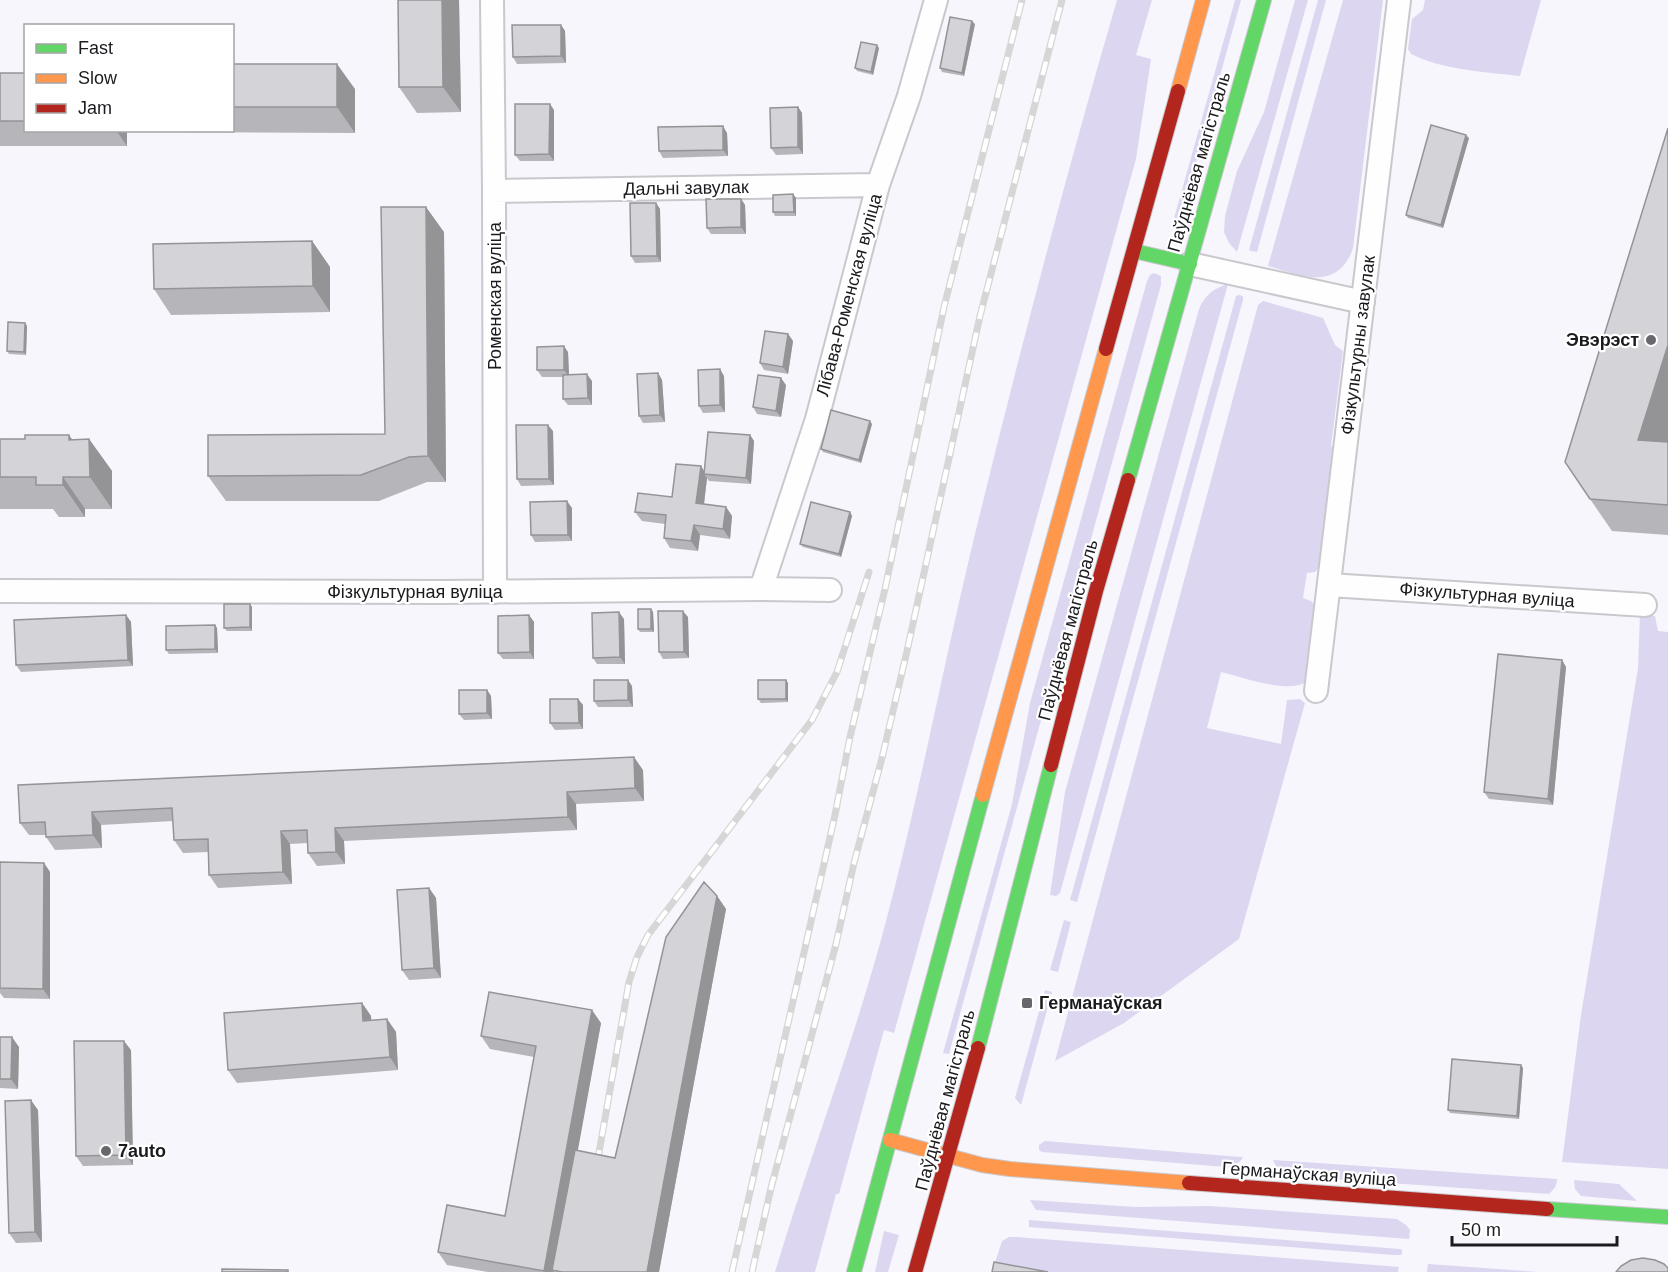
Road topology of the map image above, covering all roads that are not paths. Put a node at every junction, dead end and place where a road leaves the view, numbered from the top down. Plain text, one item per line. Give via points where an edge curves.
1 (492, 0) edge
2 (936, 0) edge
3 (1203, 0) edge
4 (1264, 0) edge
5 (1399, 0) edge
6 (878, 185) junction
7 (495, 190) junction
8 (1134, 251) junction
9 (1190, 264) junction
10 (1363, 302) junction
11 (1329, 585) junction
12 (761, 589) junction
13 (830, 590) dead end
14 (0, 591) edge
15 (495, 592) junction
16 (1645, 605) dead end
17 (1316, 691) dead end
18 (890, 1140) junction
19 (949, 1155) junction
20 (1668, 1218) edge
21 (854, 1272) edge
22 (915, 1272) edge

1 - 7 street, Роменская вуліца
2 - 6 street, Лібава-Роменская вуліца
3 - 8 main road, Паўднёвая магістраль
4 - 9 main road, Паўднёвая магістраль
5 - 10 street, Фізкультурны завулак
6 - 7 street, Дальні завулак
6 - 12 street, Лібава-Роменская вуліца via 817,419
7 - 15 street, Роменская вуліца
8 - 9 main road
8 - 18 main road, Паўднёвая магістраль
9 - 10 street
9 - 19 main road, Паўднёвая магістраль via 1096,591
10 - 11 street, Фізкультурны завулак
11 - 16 street, Фізкультурная вуліца
11 - 17 street, Фізкультурны завулак
12 - 13 street, Фізкультурная вуліца
12 - 15 street, Фізкультурная вуліца
14 - 15 street, Фізкультурная вуліца
18 - 19 main road, Германаўская вуліца
18 - 21 main road, Паўднёвая магістраль
19 - 20 main road, Германаўская вуліца via 982,1165 1033,1171
19 - 22 main road, Паўднёвая магістраль

